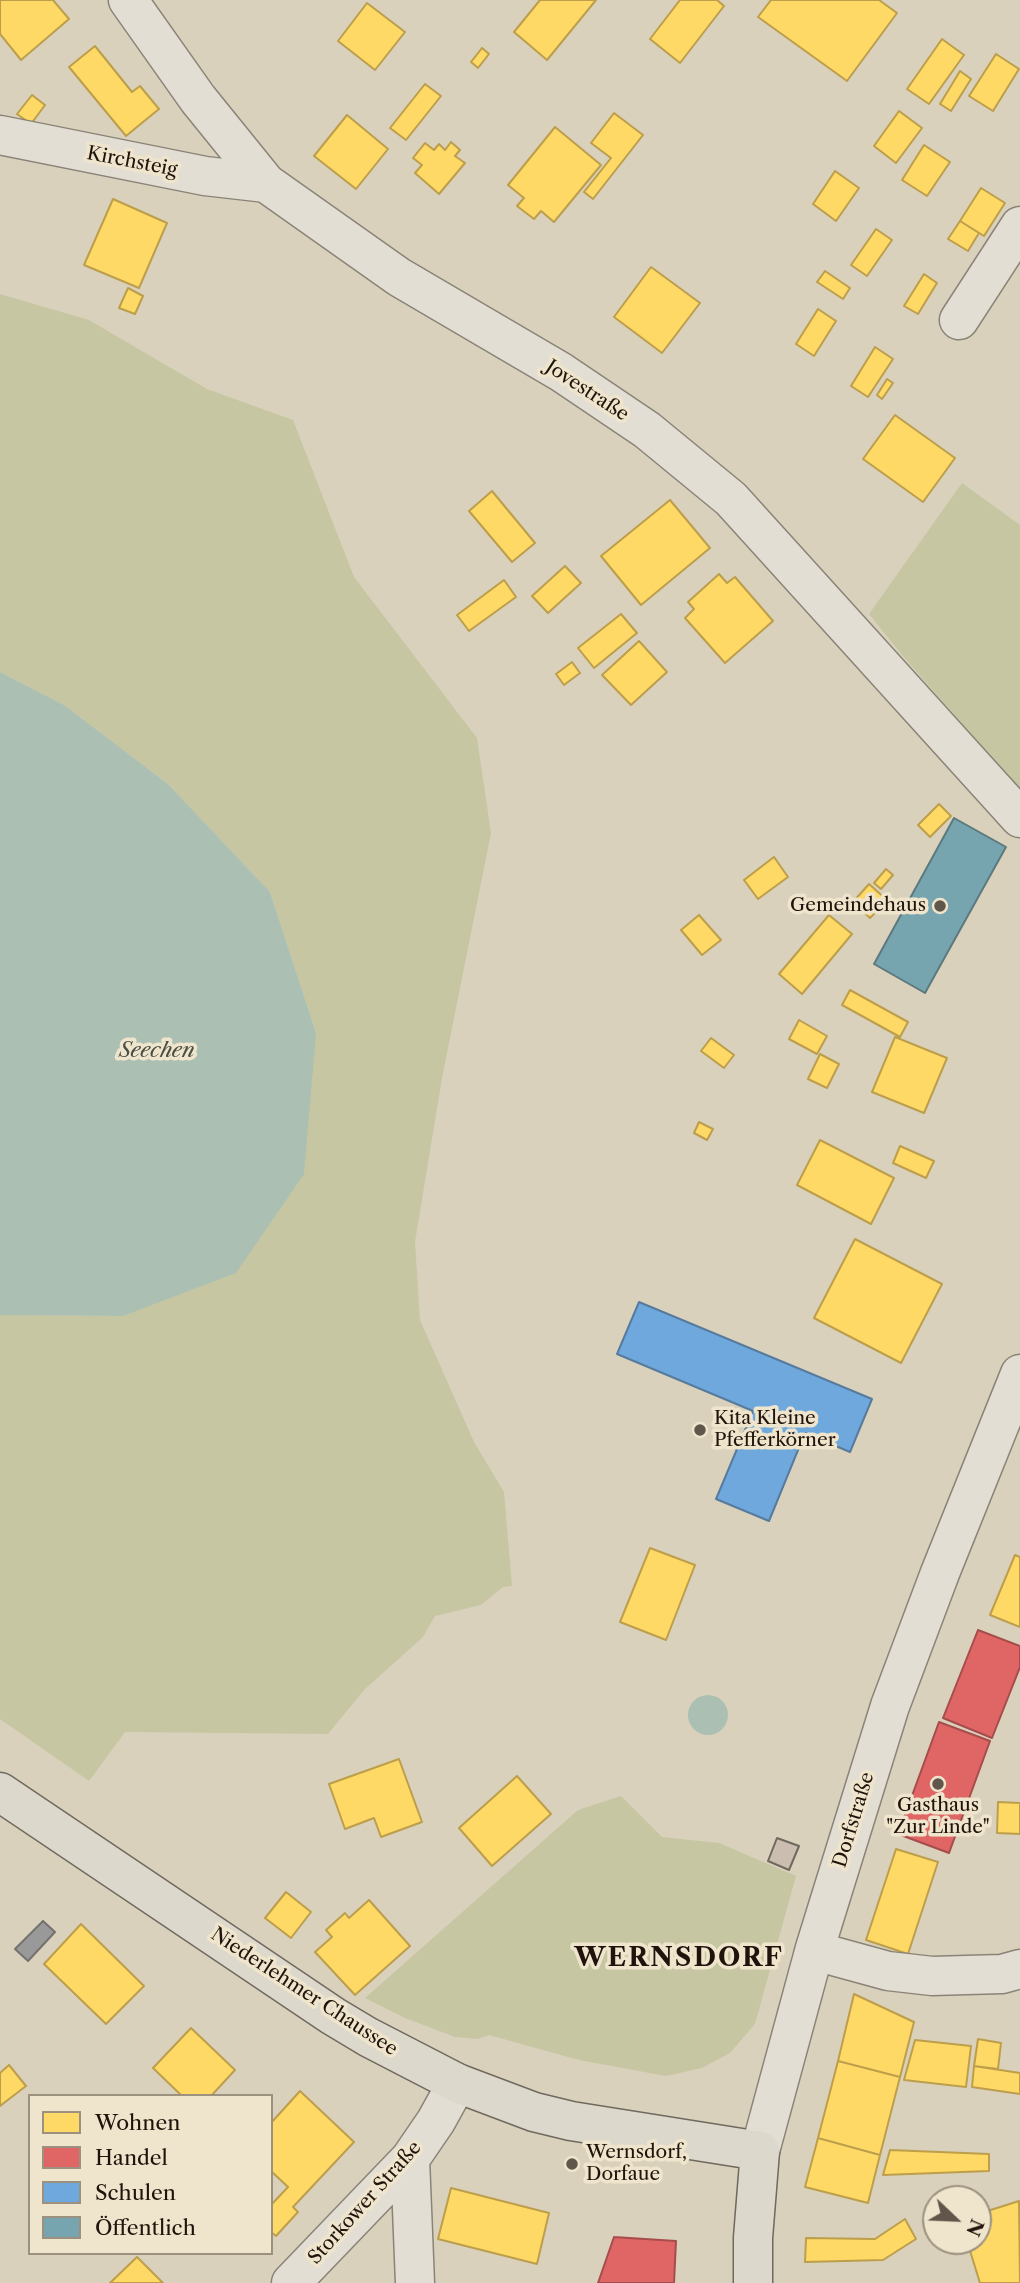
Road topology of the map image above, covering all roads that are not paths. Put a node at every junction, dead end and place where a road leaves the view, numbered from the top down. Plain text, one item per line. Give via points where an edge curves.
1 (128, 0) edge
2 (0, 135) edge
3 (266, 183) junction
4 (1020, 226) edge
5 (960, 320) dead end
6 (1020, 818) edge
7 (1020, 1374) edge
8 (0, 1792) edge
9 (815, 1951) junction
10 (1020, 1969) edge
11 (457, 2083) junction
12 (760, 2151) junction
13 (410, 2159) junction
14 (291, 2283) edge
15 (415, 2283) edge
16 (752, 2283) edge

1 - 3 street, Jovestraße via 198,99
2 - 3 street, Kirchsteig via 205,176
3 - 6 street, Jovestraße via 399,277 561,372 647,430 731,499
4 - 5 street
7 - 9 street, Dorfstraße via 890,1706
8 - 11 main road, Niederlehmer Chaussee via 333,2016
9 - 10 street via 888,1971 932,1976 1002,1974
9 - 12 street, Dorfstraße
11 - 12 main road, Niederlehmer Chaussee via 571,2121
11 - 13 street, Storkower Straße
12 - 16 main road, Dorfstraße
13 - 14 street, Storkower Straße
13 - 15 street

